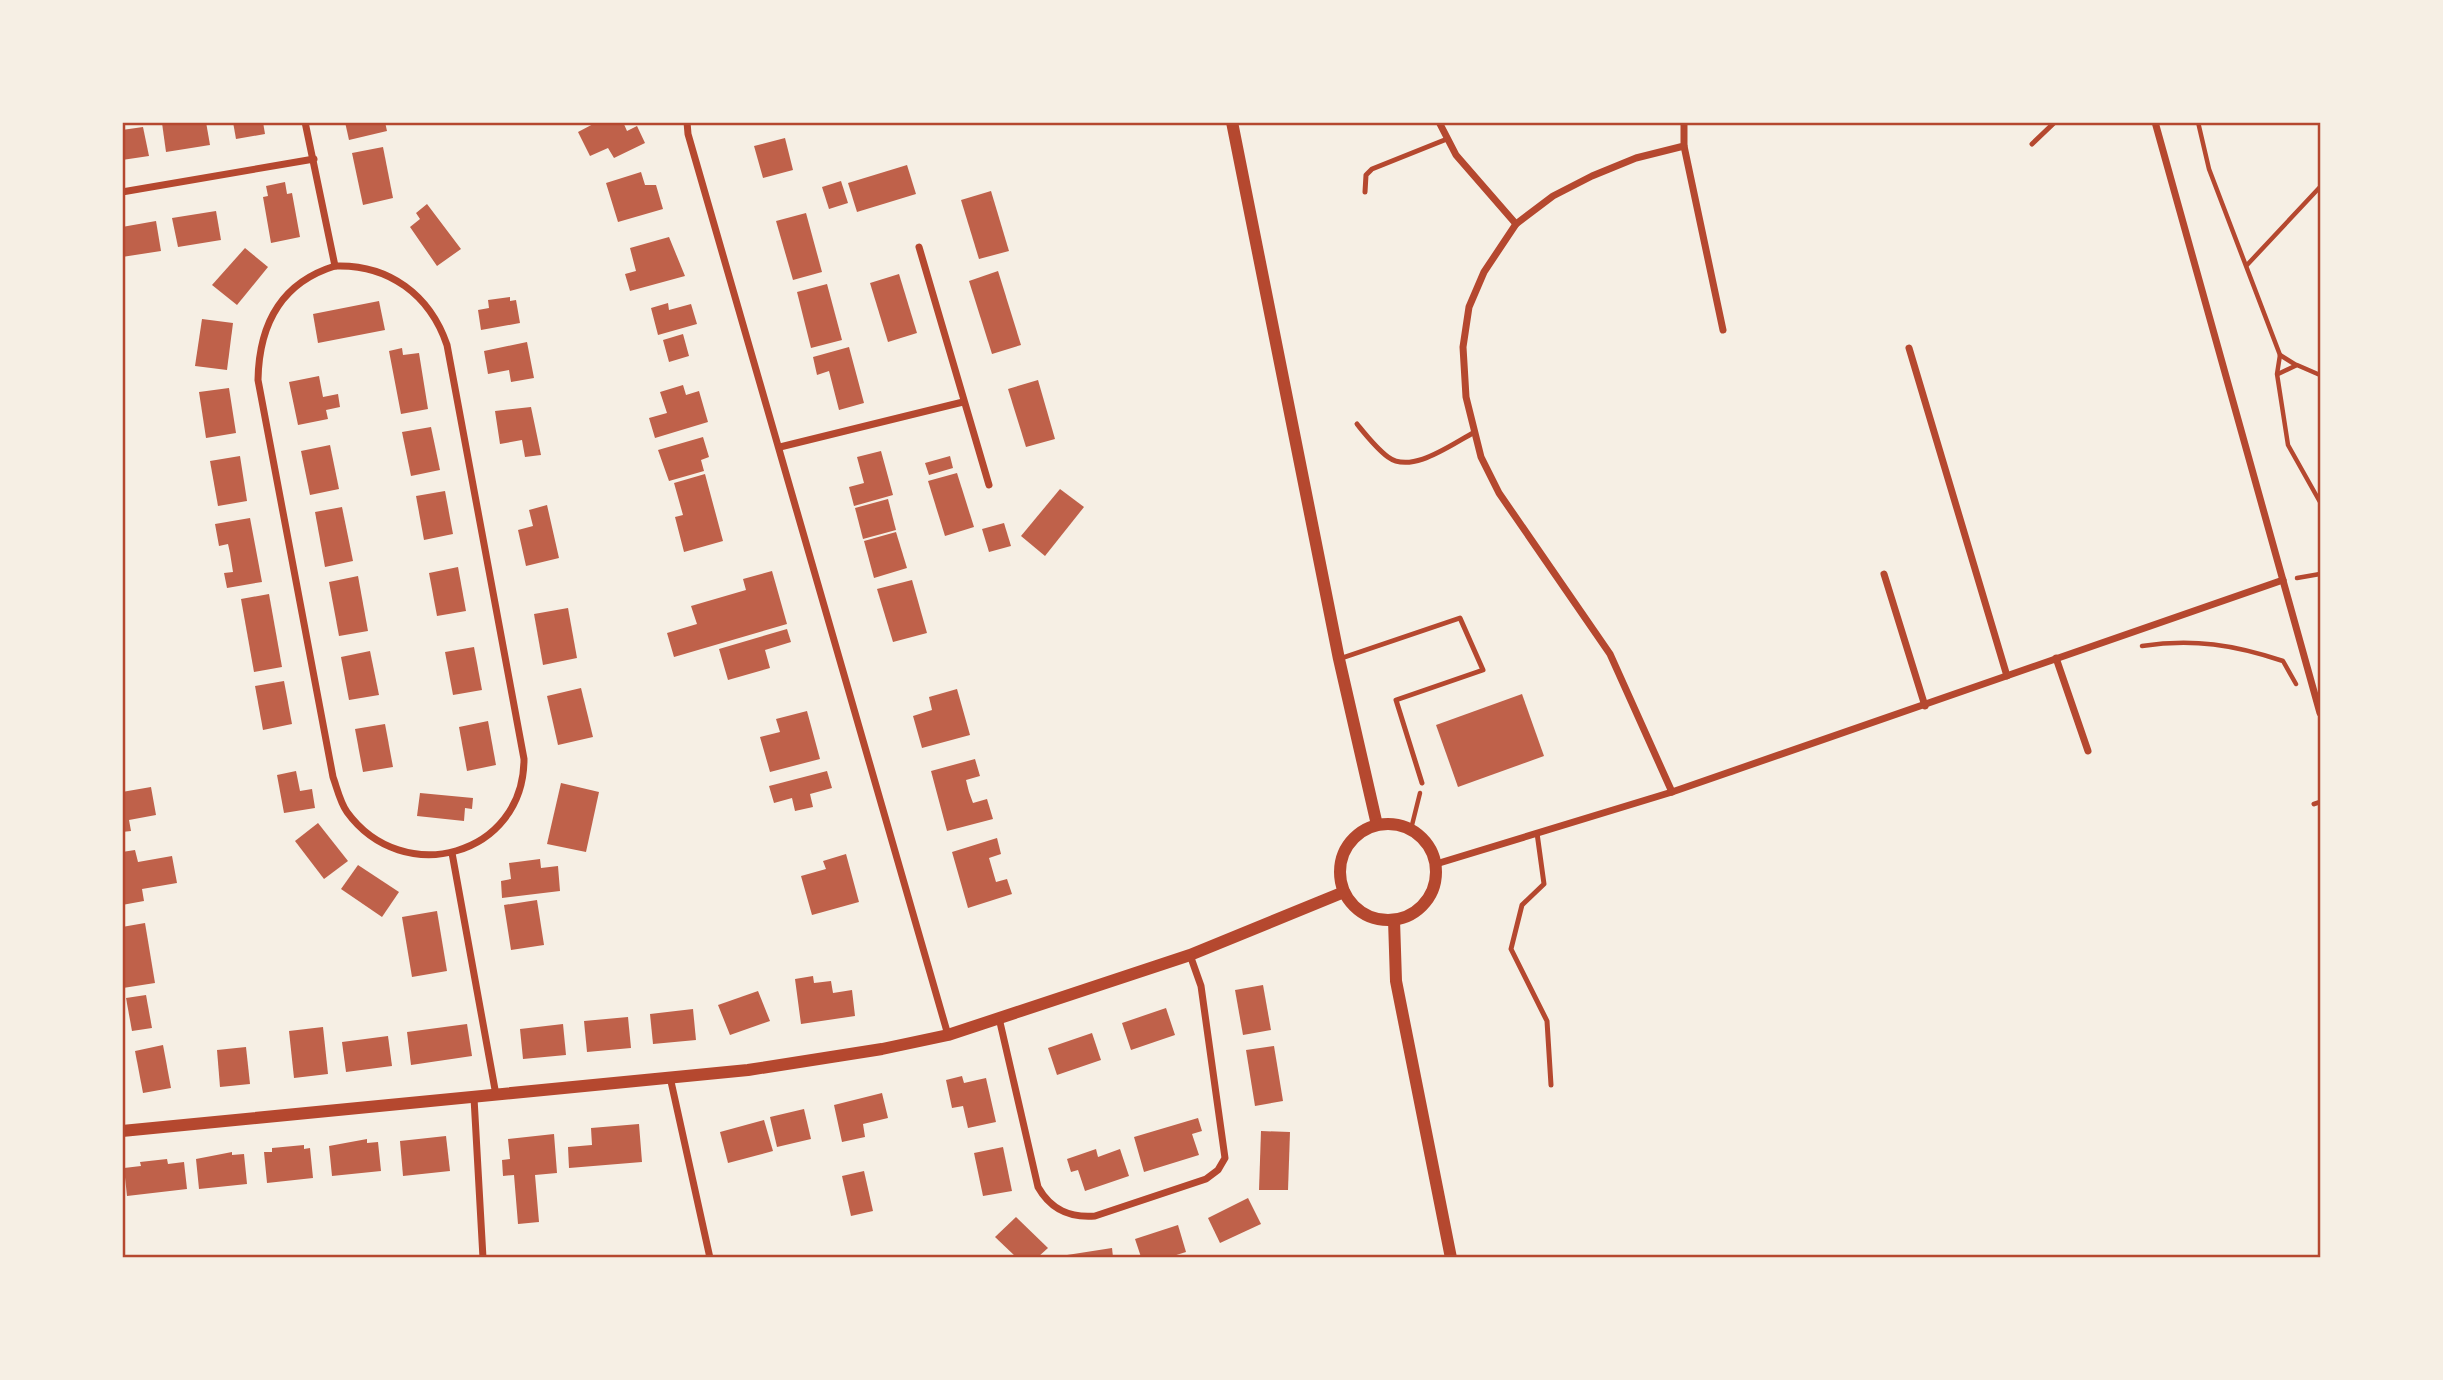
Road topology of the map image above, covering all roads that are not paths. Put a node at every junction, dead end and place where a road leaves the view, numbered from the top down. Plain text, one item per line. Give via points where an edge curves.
1 (305, 122) edge
2 (687, 122) edge
3 (1232, 122) edge
4 (1439, 122) edge
5 (1684, 122) edge
6 (2055, 122) edge
7 (2155, 122) edge
8 (1447, 139) junction
9 (2032, 144) dead end
10 (1684, 146) junction
11 (314, 159) junction
12 (122, 192) edge
13 (1365, 192) dead end
14 (1516, 224) junction
15 (919, 247) dead end
16 (335, 266) junction
17 (1723, 330) dead end
18 (1909, 348) dead end
19 (963, 402) junction
20 (1357, 424) dead end
21 (1475, 432) junction
22 (780, 447) junction
23 (989, 485) dead end
24 (1884, 574) dead end
25 (2283, 580) junction
26 (2056, 658) junction
27 (1339, 659) junction
28 (2007, 676) junction
29 (1925, 706) junction
30 (2320, 713) edge
31 (2088, 751) dead end
32 (1422, 783) road end
33 (1672, 792) junction
34 (1377, 825) junction
35 (1537, 834) junction
36 (453, 853) junction
37 (1436, 864) junction
38 (1344, 892) junction
39 (1394, 920) junction
40 (1190, 955) junction
41 (999, 1018) junction
42 (948, 1035) junction
43 (670, 1077) junction
44 (1551, 1085) dead end
45 (496, 1096) junction
46 (474, 1098) junction
47 (122, 1131) edge
48 (483, 1258) edge
49 (710, 1258) edge
50 (1451, 1258) edge

1 - 11 street
2 - 22 street
3 - 27 street
4 - 8 street
5 - 10 street
6 - 9 lane
7 - 25 street
8 - 13 lane via 1372,169 1366,175
8 - 14 street
10 - 14 street via 1592,176 1553,196
10 - 17 street
11 - 12 street
11 - 16 street
14 - 21 street via 1484,272 1469,307 1463,347 1466,397
15 - 19 street
16 - 36 street via 377,271 402,282 427,305 447,345 524,759 521,786 500,824 478,842
16 - 36 street via 301,281 272,316 262,335 258,380 333,777 347,811 379,842 403,853
18 - 28 street
19 - 22 street
19 - 23 street
20 - 21 lane via 1388,457 1406,462
21 - 33 street via 1481,457 1499,493 1609,654
22 - 42 street
24 - 29 street
25 - 26 street
25 - 30 street
26 - 28 street
26 - 31 street
27 - 32 lane via 1460,618 1483,670 1396,700
27 - 34 street
28 - 29 street
29 - 33 street
33 - 35 street
34 - 37 street via 1411,829 1429,846
34 - 38 street via 1357,835 1346,848 1339,870
35 - 37 street
35 - 44 lane via 1544,884 1522,905 1511,949 1547,1021
36 - 45 street
37 - 39 street via 1432,891 1423,905
38 - 39 street via 1357,909
38 - 40 street
39 - 50 street via 1396,981
40 - 41 street
40 - 41 street via 1201,986 1225,1158 1206,1179 1108,1212 1078,1217 1062,1213 1042,1195
41 - 42 street
42 - 43 street via 815,1061
43 - 45 street
43 - 49 street
45 - 46 street
46 - 47 street
46 - 48 street

